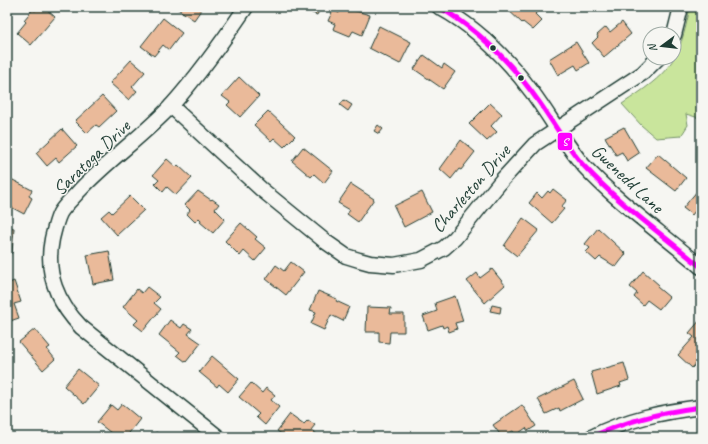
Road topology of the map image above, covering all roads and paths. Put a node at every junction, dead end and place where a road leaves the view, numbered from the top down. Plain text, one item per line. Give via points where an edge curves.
1 (246, 7) edge
2 (439, 7) edge
3 (681, 7) edge
4 (676, 26) edge
5 (650, 66) edge
6 (171, 106) junction
7 (556, 129) junction
8 (701, 267) edge
9 (701, 407) edge
10 (218, 437) edge
11 (592, 437) edge

1 - 6 street, Saratoga Drive via 214,53
2 - 7 street, Gwenedd Lane via 482,37 508,63 532,92
3 - 4 street
5 - 7 street, Charleston Drive
6 - 7 street, Charleston Drive via 261,189 326,242 346,256 394,265 421,260 444,248 519,159
6 - 10 street, Saratoga Drive via 90,180 60,213 49,258 50,271 60,300 81,327
7 - 8 street, Gwenedd Lane via 584,166 614,195
9 - 11 street via 661,413 613,426

